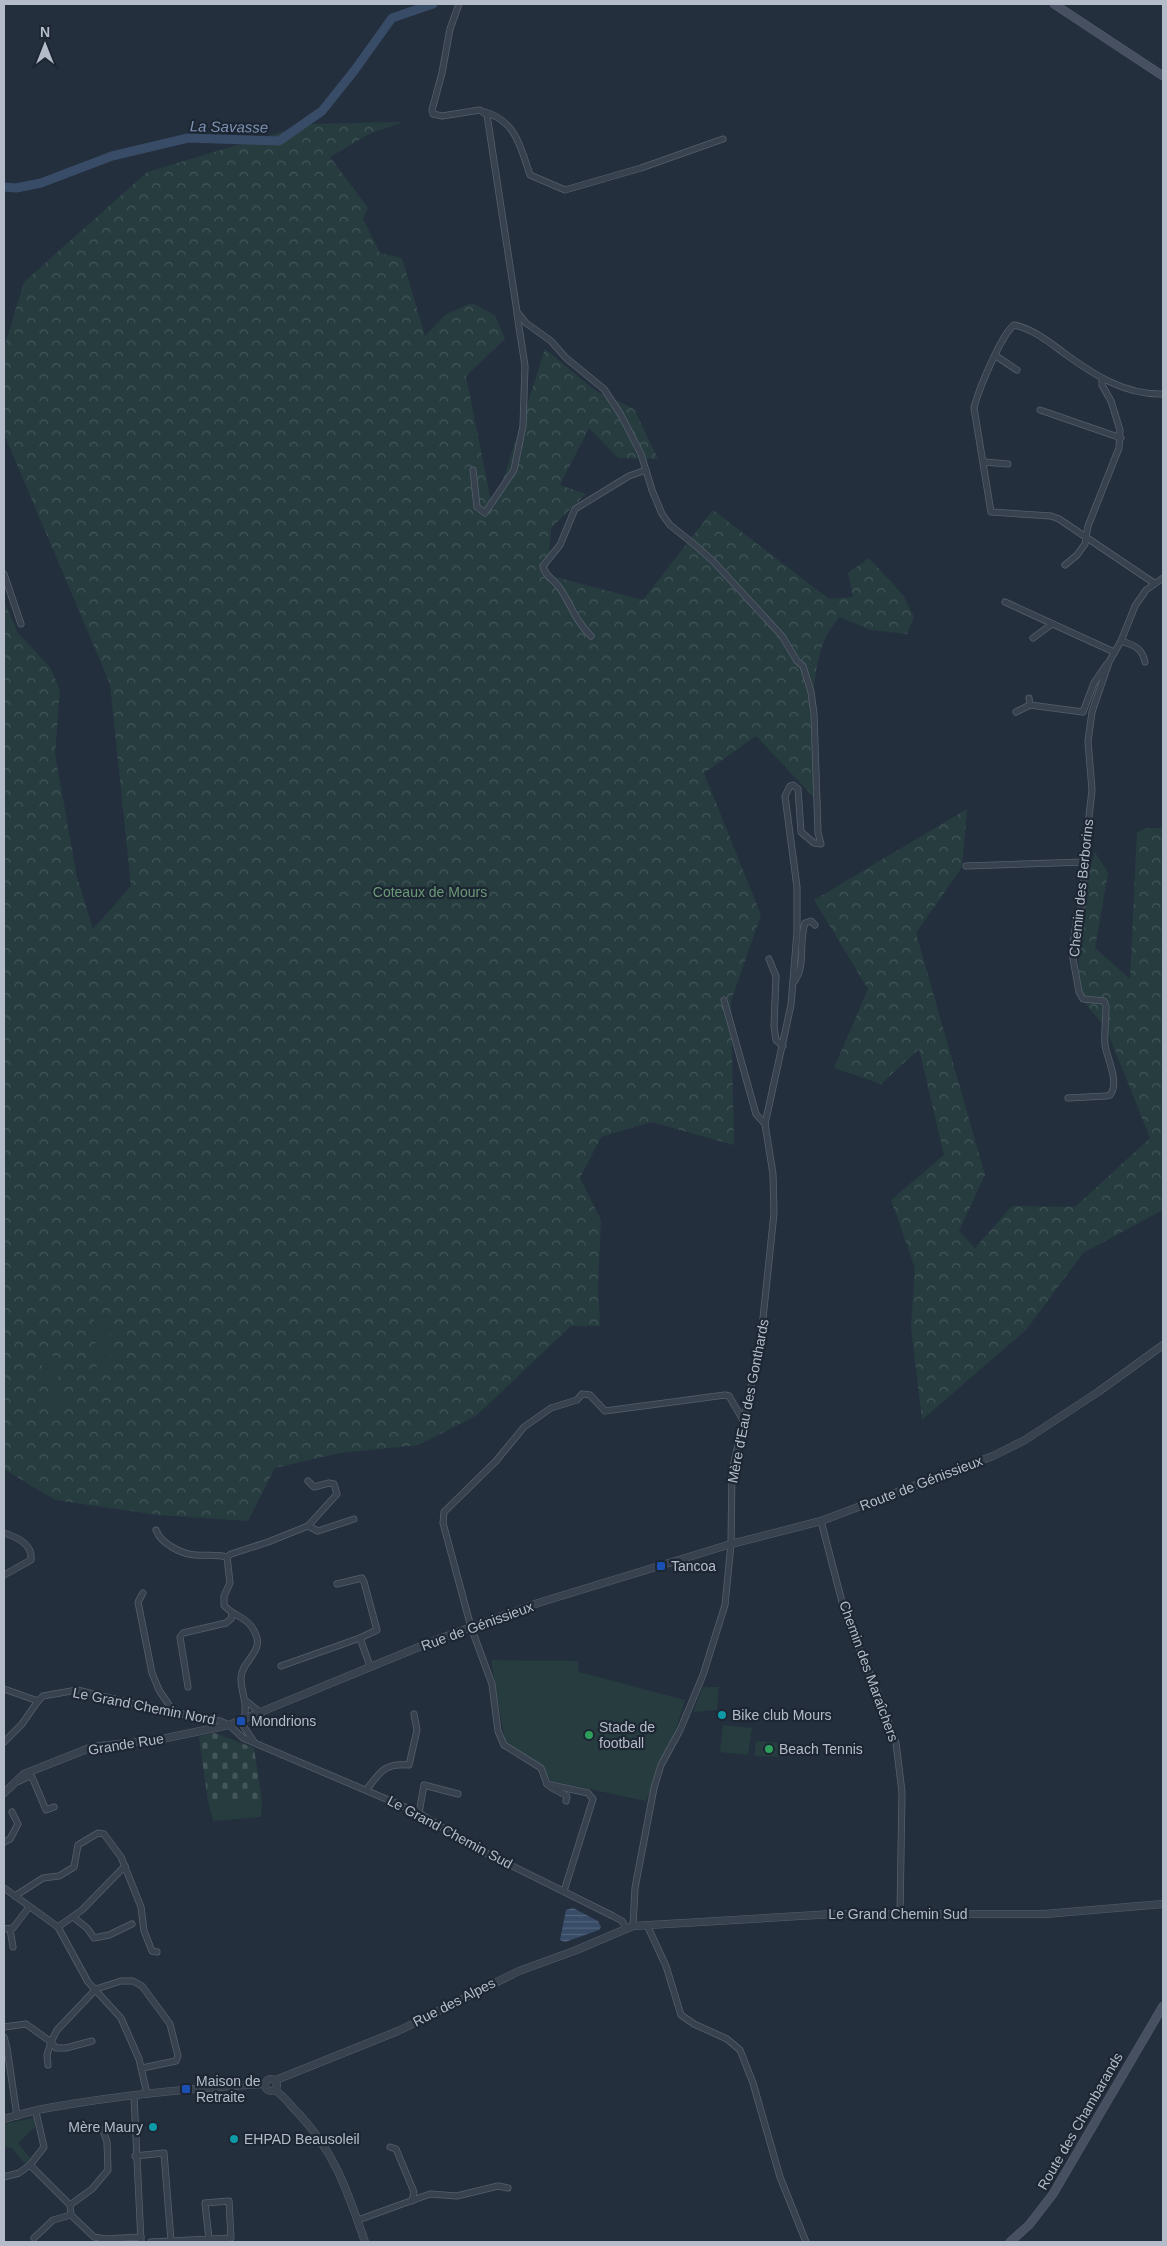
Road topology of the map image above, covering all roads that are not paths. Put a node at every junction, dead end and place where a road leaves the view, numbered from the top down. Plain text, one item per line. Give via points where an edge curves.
1 (459, 4) edge
2 (1054, 4) edge
3 (1163, 76) edge
4 (485, 112) junction
5 (724, 139) dead end
6 (517, 312) junction
7 (996, 356) junction
8 (1017, 370) dead end
9 (1102, 380) junction
10 (1163, 394) edge
11 (1040, 410) dead end
12 (1121, 438) junction
13 (984, 462) junction
14 (1008, 464) dead end
15 (473, 470) dead end
16 (646, 470) junction
17 (1088, 537) junction
18 (1065, 565) dead end
19 (4, 574) edge
20 (1163, 578) edge
21 (1154, 583) junction
22 (1005, 602) dead end
23 (21, 624) dead end
24 (1052, 624) junction
25 (591, 636) dead end
26 (1033, 638) dead end
27 (1121, 641) junction
28 (1114, 652) junction
29 (1109, 662) junction
30 (1145, 662) dead end
31 (1029, 698) dead end
32 (1030, 705) junction
33 (1016, 712) dead end
34 (1085, 862) junction
35 (966, 866) dead end
36 (815, 925) dead end
37 (769, 959) dead end
38 (793, 983) junction
39 (724, 1000) dead end
40 (783, 1046) junction
41 (1068, 1098) dead end
42 (765, 1124) junction
43 (1163, 1345) edge
44 (743, 1421) junction
45 (308, 1481) dead end
46 (354, 1519) dead end
47 (821, 1520) junction
48 (308, 1526) junction
49 (156, 1530) dead end
50 (4, 1533) edge
51 (731, 1544) junction
52 (228, 1557) junction
53 (4, 1575) edge
54 (338, 1584) dead end
55 (143, 1593) dead end
56 (232, 1614) junction
57 (471, 1627) junction
58 (360, 1638) junction
59 (281, 1666) dead end
60 (370, 1666) junction
61 (188, 1687) dead end
62 (4, 1689) edge
63 (38, 1701) junction
64 (246, 1701) junction
65 (173, 1711) junction
66 (261, 1713) junction
67 (414, 1714) dead end
68 (242, 1720) junction
69 (229, 1725) junction
70 (4, 1742) edge
71 (256, 1744) junction
72 (17, 1781) junction
73 (547, 1784) junction
74 (367, 1789) junction
75 (4, 1793) edge
76 (458, 1794) dead end
77 (566, 1801) dead end
78 (54, 1807) dead end
79 (12, 1812) dead end
80 (419, 1813) junction
81 (4, 1842) edge
82 (125, 1866) junction
83 (4, 1888) edge
84 (564, 1891) junction
85 (15, 1896) junction
86 (1163, 1904) edge
87 (29, 1907) junction
88 (900, 1914) junction
89 (74, 1917) junction
90 (132, 1924) dead end
91 (649, 1925) junction
92 (58, 1927) junction
93 (627, 1928) junction
94 (7, 1929) edge
95 (13, 1947) dead end
96 (157, 1952) dead end
97 (96, 1990) junction
98 (1163, 2006) edge
99 (4, 2027) edge
100 (4, 2038) edge
101 (92, 2041) dead end
102 (51, 2042) junction
103 (48, 2065) dead end
104 (142, 2068) junction
105 (276, 2080) junction
106 (265, 2084) junction
107 (274, 2090) junction
108 (147, 2094) junction
109 (134, 2096) junction
110 (36, 2112) junction
111 (17, 2116) junction
112 (4, 2118) edge
113 (103, 2130) dead end
114 (390, 2148) dead end
115 (136, 2156) junction
116 (30, 2165) junction
117 (4, 2177) edge
118 (508, 2188) dead end
119 (412, 2201) junction
120 (70, 2204) junction
121 (71, 2215) junction
122 (358, 2220) junction
123 (34, 2238) dead end
124 (209, 2239) junction
125 (141, 2240) edge
126 (171, 2241) edge
127 (151, 2242) edge
128 (366, 2242) edge
129 (806, 2242) edge
130 (1010, 2242) edge

1 - 4 street via 450,29 432,110 433,114 442,116
2 - 3 main road
4 - 5 street via 498,116 518,138 530,175 565,190
4 - 6 street
6 - 15 street via 525,366 523,426 514,470 485,513 477,507
6 - 16 street via 604,389 638,447
7 - 8 street
7 - 9 street via 1008,329 1022,327
7 - 13 street via 974,408
9 - 10 street via 1151,395
9 - 12 street
11 - 12 street
12 - 17 street via 1088,526
13 - 14 street
13 - 17 street via 991,512 1051,516
16 - 25 street via 629,476 575,509 557,550 543,566
16 - 38 street, Mère d'Eau des Gonthards via 658,504 670,525 705,554 782,636 806,674 814,714 818,833 821,842 814,843 801,832 798,788 790,786 785,796 797,887
17 - 18 street via 1077,555
17 - 21 street
19 - 23 street
20 - 21 street, Chemin des Berborins
21 - 27 street, Chemin des Berborins via 1136,606
22 - 24 street
24 - 26 street
24 - 28 street
27 - 28 street, Chemin des Berborins
27 - 30 street via 1137,646
28 - 29 street, Chemin des Berborins
29 - 32 street via 1094,683 1083,712
29 - 34 street, Chemin des Berborins via 1092,712 1088,742 1092,790
31 - 32 street
32 - 33 street
34 - 35 street
34 - 41 street, Chemin des Berborins via 1082,906 1077,916 1072,953 1079,992 1083,998 1104,1001 1106,1006 1105,1045 1114,1082 1110,1095
36 - 38 street via 811,921 805,923 800,973
37 - 40 street via 776,976 776,1040
38 - 40 street, Mère d'Eau des Gonthards
39 - 42 street via 756,1114
40 - 42 street, Mère d'Eau des Gonthards
42 - 44 street, Mère d'Eau des Gonthards via 773,1174 774,1223 760,1347
43 - 47 street, Route de Génissieux via 1098,1392 1006,1450
44 - 51 street, Mère d'Eau des Gonthards via 732,1471
44 - 57 street via 729,1396 725,1395 605,1411 586,1393 551,1408 524,1426 496,1461 444,1512 443,1523
45 - 48 street via 314,1488 334,1484 337,1494
46 - 48 street via 318,1531
47 - 51 street, Route de Génissieux
47 - 88 street, Chemin des Maraîchers via 847,1621 896,1743 902,1792
48 - 52 street
49 - 52 street via 171,1547 184,1552
50 - 53 street via 27,1546 32,1554 31,1560
51 - 57 street, Rue de Génissieux
51 - 93 street, Mère d'Eau des Gonthards via 725,1605 703,1675 654,1788
52 - 56 street via 230,1582 222,1602
54 - 58 street via 356,1578 362,1578 364,1582 377,1630
55 - 65 street via 138,1602 152,1673
56 - 61 street via 226,1623 183,1633 180,1637
56 - 64 street via 248,1622 256,1637 256,1652 241,1677
57 - 60 street, Rue de Génissieux
57 - 73 street via 492,1684 498,1731 504,1745 541,1768
58 - 59 street
58 - 60 street
60 - 66 street, Rue de Génissieux
62 - 63 street
63 - 65 street, Le Grand Chemin Nord via 44,1696 76,1690
63 - 70 street
64 - 66 street
64 - 68 street
65 - 69 street, Le Grand Chemin Nord
66 - 68 street, Rue de Génissieux
67 - 74 street via 417,1730 410,1765 388,1766
68 - 69 street, Rue de Génissieux
68 - 71 street via 246,1733
69 - 71 street, Le Grand Chemin Sud via 243,1738
69 - 72 street, Grande Rue via 156,1740 99,1746 24,1774
71 - 74 street, Le Grand Chemin Sud
72 - 75 street, Grande Rue
72 - 78 street via 32,1777 46,1810
73 - 77 street via 567,1796
73 - 84 street via 588,1793 593,1799
74 - 80 street, Le Grand Chemin Sud
76 - 80 street via 424,1785
79 - 81 street via 18,1824 10,1839
80 - 84 street, Le Grand Chemin Sud via 474,1846
82 - 85 street via 105,1835 98,1834 78,1845 74,1867 59,1876 43,1878
82 - 89 street
82 - 96 street via 142,1911 144,1932 152,1951
83 - 85 street
84 - 93 street, Le Grand Chemin Sud via 613,1916
85 - 87 street
86 - 88 street, Le Grand Chemin Sud via 1046,1914
87 - 92 street
87 - 94 street via 13,1928
88 - 91 street, Le Grand Chemin Sud via 833,1914
89 - 90 street via 94,1938
89 - 92 street
91 - 93 street, Le Grand Chemin Sud
91 - 129 street via 681,2015 727,2039 740,2050 780,2177
92 - 97 street via 78,1966
93 - 105 street, Rue des Alpes via 519,1971 398,2031
94 - 95 street
97 - 102 street via 57,2030
97 - 104 street via 126,2026
97 - 104 street via 121,1981 138,1983 170,2024 178,2056 176,2060
98 - 130 main road, Route des Chambarands via 1053,2194
99 - 102 street via 26,2024
100 - 111 street
101 - 102 street via 66,2048 56,2048
102 - 103 street
104 - 108 street
105 - 106 street via 269,2079
105 - 107 street via 278,2086
106 - 107 street via 268,2090
106 - 108 street
107 - 122 street via 328,2150
108 - 109 street
109 - 110 street
109 - 115 street
110 - 111 street
110 - 116 street via 44,2147
111 - 112 street
113 - 120 street via 108,2170 92,2189
114 - 119 street via 396,2149 414,2192
115 - 125 street
115 - 126 street via 164,2153
116 - 117 street via 19,2173
116 - 120 street
118 - 119 street via 498,2186 457,2196 430,2194
119 - 122 street
120 - 121 street
121 - 123 street via 52,2220
121 - 125 street via 98,2238
122 - 128 street
124 - 124 street via 231,2238 229,2201 205,2203
124 - 126 street
126 - 127 street

